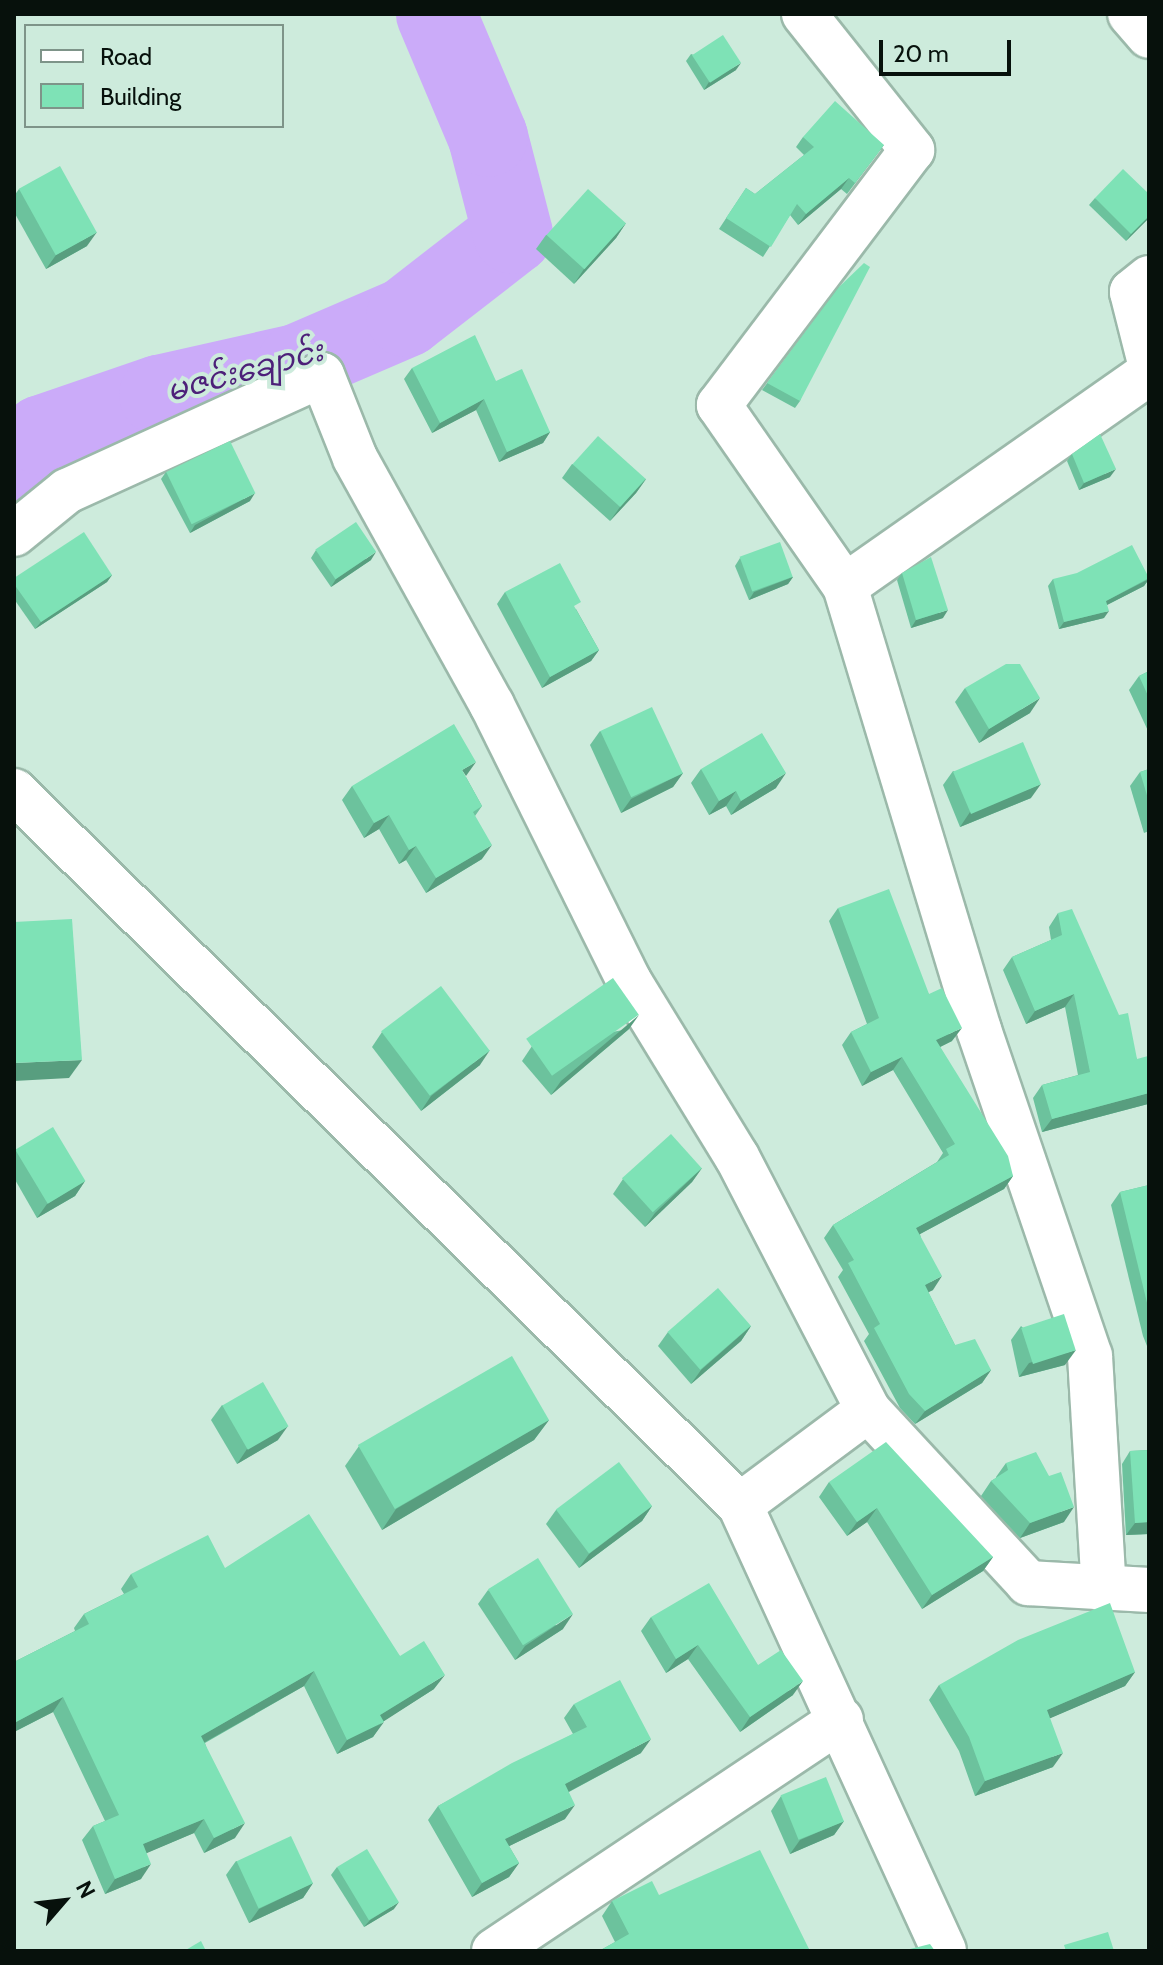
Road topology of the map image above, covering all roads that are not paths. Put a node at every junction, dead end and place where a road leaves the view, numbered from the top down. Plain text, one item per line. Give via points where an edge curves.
1 (804, 14) edge
2 (1130, 14) edge
3 (1149, 36) edge
4 (1149, 278) edge
5 (1149, 359) edge
6 (1149, 373) edge
7 (14, 534) edge
8 (845, 586) junction
9 (14, 791) edge
10 (868, 1410) junction
11 (740, 1505) junction
12 (1104, 1590) junction
13 (1149, 1590) edge
14 (841, 1720) junction
15 (494, 1951) edge
16 (944, 1951) edge

1 - 8 street via 912,150 719,405
2 - 3 street
4 - 5 street via 1132,292
6 - 8 street
7 - 10 street via 67,491 322,375 355,458 492,705 629,981 737,1157
8 - 12 street via 979,1030 1090,1356
9 - 11 street
10 - 11 street
10 - 12 street via 1028,1583
11 - 14 street
12 - 13 street
14 - 15 street
14 - 16 street

